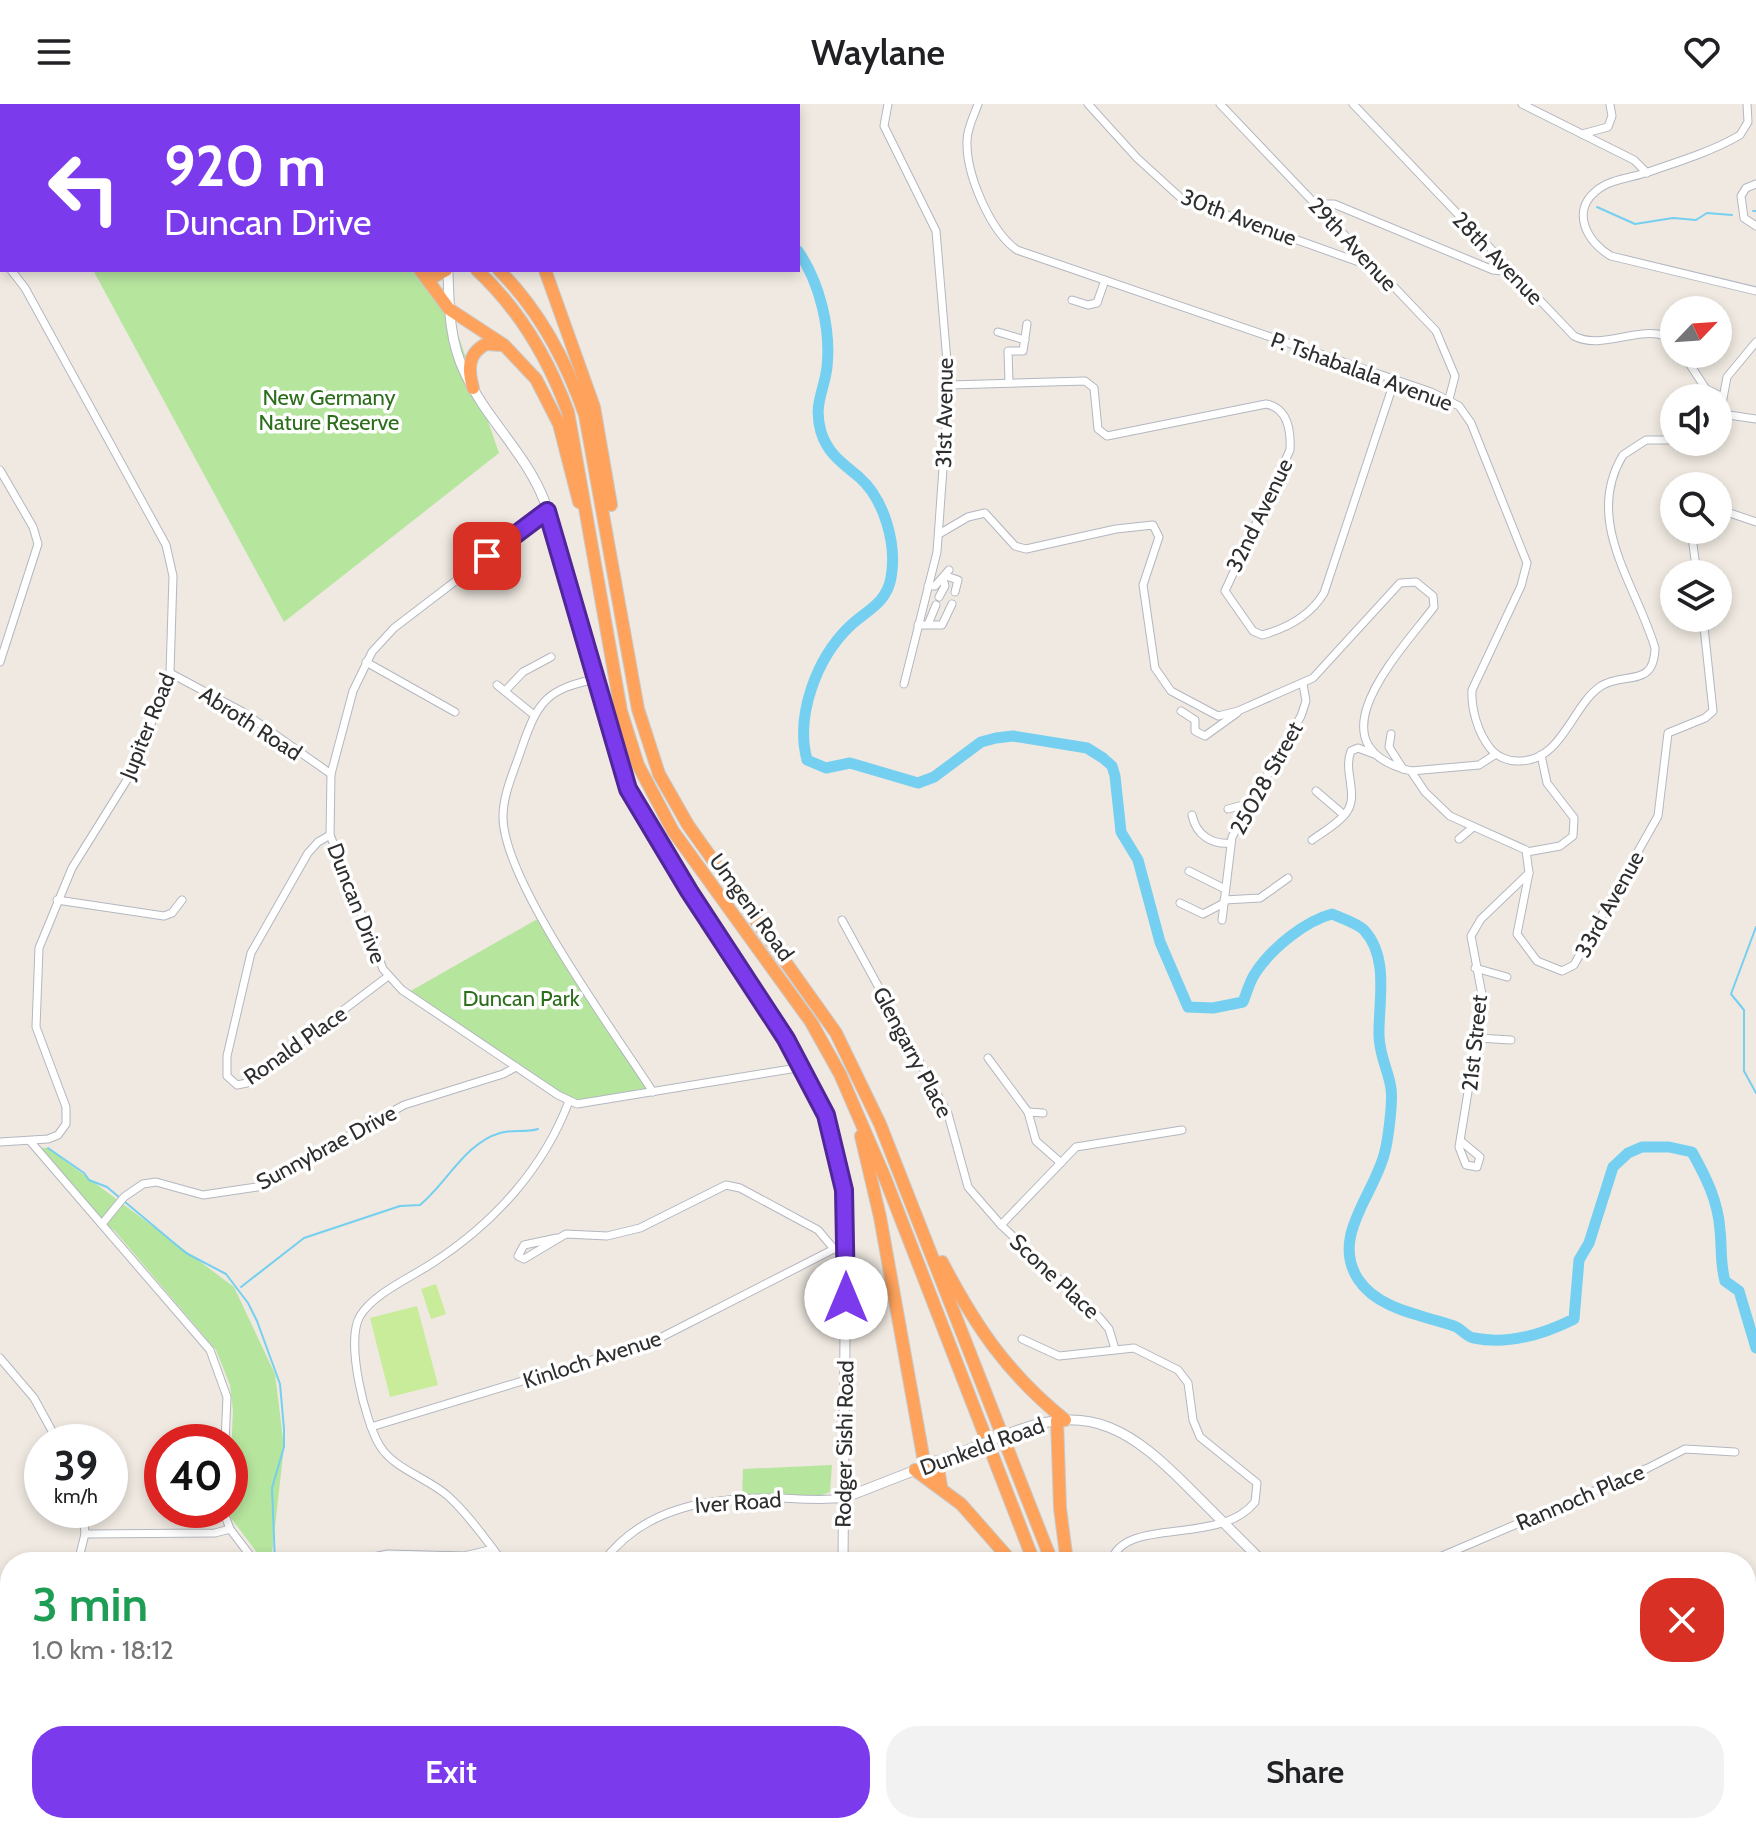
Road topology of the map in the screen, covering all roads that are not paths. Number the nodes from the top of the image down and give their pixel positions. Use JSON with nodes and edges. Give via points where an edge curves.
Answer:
{"nodes":[{"id":1,"x":888,"y":104,"type":"edge"},
{"id":2,"x":978,"y":104,"type":"edge"},
{"id":3,"x":1088,"y":104,"type":"edge"},
{"id":4,"x":1220,"y":104,"type":"edge"},
{"id":5,"x":1353,"y":104,"type":"edge"},
{"id":6,"x":1522,"y":104,"type":"edge"},
{"id":7,"x":1747,"y":104,"type":"edge"},
{"id":8,"x":1610,"y":105,"type":"edge"},
{"id":9,"x":1582,"y":134,"type":"junction"},
{"id":10,"x":1647,"y":173,"type":"junction"},
{"id":11,"x":1756,"y":184,"type":"edge"},
{"id":12,"x":1315,"y":204,"type":"junction"},
{"id":13,"x":1756,"y":226,"type":"edge"},
{"id":14,"x":1375,"y":267,"type":"junction"},
{"id":15,"x":13,"y":272,"type":"edge"},
{"id":16,"x":422,"y":272,"type":"edge"},
{"id":17,"x":443,"y":272,"type":"edge"},
{"id":18,"x":447,"y":272,"type":"edge"},
{"id":19,"x":479,"y":272,"type":"edge"},
{"id":20,"x":501,"y":272,"type":"edge"},
{"id":21,"x":546,"y":272,"type":"edge"},
{"id":22,"x":1512,"y":272,"type":"junction"},
{"id":23,"x":1105,"y":280,"type":"junction"},
{"id":24,"x":1756,"y":291,"type":"edge"},
{"id":25,"x":1072,"y":300,"type":"dead end"},
{"id":26,"x":449,"y":309,"type":"junction"},
{"id":27,"x":1027,"y":324,"type":"dead end"},
{"id":28,"x":998,"y":332,"type":"dead end"},
{"id":29,"x":1660,"y":336,"type":"edge"},
{"id":30,"x":1025,"y":340,"type":"junction"},
{"id":31,"x":1756,"y":342,"type":"edge"},
{"id":32,"x":504,"y":345,"type":"junction"},
{"id":33,"x":1395,"y":379,"type":"junction"},
{"id":34,"x":1009,"y":383,"type":"junction"},
{"id":35,"x":1727,"y":384,"type":"edge"},
{"id":36,"x":949,"y":385,"type":"junction"},
{"id":37,"x":473,"y":388,"type":"junction"},
{"id":38,"x":1449,"y":399,"type":"junction"},
{"id":39,"x":1732,"y":415,"type":"edge"},
{"id":40,"x":1756,"y":419,"type":"edge"},
{"id":41,"x":1660,"y":440,"type":"edge"},
{"id":42,"x":0,"y":470,"type":"edge"},
{"id":43,"x":547,"y":511,"type":"junction"},
{"id":44,"x":1732,"y":514,"type":"edge"},
{"id":45,"x":1756,"y":522,"type":"edge"},
{"id":46,"x":939,"y":534,"type":"junction"},
{"id":47,"x":946,"y":575,"type":"junction"},
{"id":48,"x":616,"y":576,"type":"junction"},
{"id":49,"x":928,"y":586,"type":"junction"},
{"id":50,"x":955,"y":592,"type":"dead end"},
{"id":51,"x":952,"y":604,"type":"dead end"},
{"id":52,"x":929,"y":622,"type":"junction"},
{"id":53,"x":918,"y":625,"type":"junction"},
{"id":54,"x":1705,"y":632,"type":"edge"},
{"id":55,"x":609,"y":634,"type":"junction"},
{"id":56,"x":551,"y":657,"type":"dead end"},
{"id":57,"x":0,"y":662,"type":"edge"},
{"id":58,"x":366,"y":662,"type":"junction"},
{"id":59,"x":170,"y":673,"type":"junction"},
{"id":60,"x":596,"y":679,"type":"junction"},
{"id":61,"x":904,"y":684,"type":"dead end"},
{"id":62,"x":1303,"y":684,"type":"junction"},
{"id":63,"x":497,"y":685,"type":"dead end"},
{"id":64,"x":505,"y":691,"type":"junction"},
{"id":65,"x":1181,"y":711,"type":"dead end"},
{"id":66,"x":1238,"y":711,"type":"junction"},
{"id":67,"x":455,"y":712,"type":"dead end"},
{"id":68,"x":534,"y":715,"type":"junction"},
{"id":69,"x":1391,"y":734,"type":"dead end"},
{"id":70,"x":1374,"y":754,"type":"junction"},
{"id":71,"x":1496,"y":754,"type":"junction"},
{"id":72,"x":1541,"y":755,"type":"junction"},
{"id":73,"x":1407,"y":770,"type":"junction"},
{"id":74,"x":331,"y":774,"type":"junction"},
{"id":75,"x":1316,"y":791,"type":"dead end"},
{"id":76,"x":1251,"y":803,"type":"junction"},
{"id":77,"x":1228,"y":809,"type":"dead end"},
{"id":78,"x":1192,"y":815,"type":"dead end"},
{"id":79,"x":1344,"y":815,"type":"junction"},
{"id":80,"x":1472,"y":828,"type":"junction"},
{"id":81,"x":330,"y":835,"type":"junction"},
{"id":82,"x":1459,"y":839,"type":"dead end"},
{"id":83,"x":1312,"y":840,"type":"dead end"},
{"id":84,"x":1231,"y":843,"type":"junction"},
{"id":85,"x":1527,"y":852,"type":"junction"},
{"id":86,"x":1189,"y":871,"type":"dead end"},
{"id":87,"x":1529,"y":873,"type":"junction"},
{"id":88,"x":1288,"y":878,"type":"dead end"},
{"id":89,"x":1225,"y":889,"type":"junction"},
{"id":90,"x":57,"y":900,"type":"junction"},
{"id":91,"x":182,"y":900,"type":"dead end"},
{"id":92,"x":1224,"y":902,"type":"junction"},
{"id":93,"x":1180,"y":903,"type":"dead end"},
{"id":94,"x":842,"y":920,"type":"dead end"},
{"id":95,"x":1222,"y":920,"type":"dead end"},
{"id":96,"x":1475,"y":968,"type":"junction"},
{"id":97,"x":387,"y":977,"type":"junction"},
{"id":98,"x":1507,"y":977,"type":"dead end"},
{"id":99,"x":1478,"y":1038,"type":"junction"},
{"id":100,"x":1511,"y":1040,"type":"dead end"},
{"id":101,"x":988,"y":1058,"type":"dead end"},
{"id":102,"x":516,"y":1067,"type":"junction"},
{"id":103,"x":803,"y":1067,"type":"junction"},
{"id":104,"x":653,"y":1092,"type":"junction"},
{"id":105,"x":569,"y":1101,"type":"junction"},
{"id":106,"x":853,"y":1101,"type":"junction"},
{"id":107,"x":1028,"y":1112,"type":"junction"},
{"id":108,"x":1043,"y":1113,"type":"dead end"},
{"id":109,"x":1182,"y":1130,"type":"dead end"},
{"id":110,"x":30,"y":1141,"type":"junction"},
{"id":111,"x":0,"y":1142,"type":"edge"},
{"id":112,"x":1462,"y":1142,"type":"dead end"},
{"id":113,"x":1061,"y":1163,"type":"junction"},
{"id":114,"x":896,"y":1164,"type":"junction"},
{"id":115,"x":102,"y":1224,"type":"junction"},
{"id":116,"x":1001,"y":1225,"type":"junction"},
{"id":117,"x":846,"y":1247,"type":"junction"},
{"id":118,"x":834,"y":1249,"type":"junction"},
{"id":119,"x":526,"y":1258,"type":"dead end"},
{"id":120,"x":1022,"y":1339,"type":"dead end"},
{"id":121,"x":1115,"y":1349,"type":"junction"},
{"id":122,"x":0,"y":1358,"type":"edge"},
{"id":123,"x":1057,"y":1420,"type":"junction"},
{"id":124,"x":48,"y":1424,"type":"edge"},
{"id":125,"x":226,"y":1424,"type":"edge"},
{"id":126,"x":371,"y":1427,"type":"junction"},
{"id":127,"x":1735,"y":1452,"type":"dead end"},
{"id":128,"x":926,"y":1466,"type":"junction"},
{"id":129,"x":941,"y":1486,"type":"junction"},
{"id":130,"x":844,"y":1498,"type":"junction"},
{"id":131,"x":1223,"y":1522,"type":"junction"},
{"id":132,"x":84,"y":1528,"type":"edge"},
{"id":133,"x":230,"y":1529,"type":"joint"},
{"id":134,"x":85,"y":1534,"type":"junction"},
{"id":135,"x":493,"y":1549,"type":"junction"},
{"id":136,"x":80,"y":1552,"type":"edge"},
{"id":137,"x":247,"y":1552,"type":"edge"},
{"id":138,"x":481,"y":1552,"type":"edge"},
{"id":139,"x":495,"y":1552,"type":"edge"},
{"id":140,"x":613,"y":1552,"type":"edge"},
{"id":141,"x":843,"y":1552,"type":"edge"},
{"id":142,"x":1004,"y":1552,"type":"edge"},
{"id":143,"x":1030,"y":1552,"type":"edge"},
{"id":144,"x":1048,"y":1552,"type":"edge"},
{"id":145,"x":1066,"y":1552,"type":"edge"},
{"id":146,"x":1117,"y":1552,"type":"edge"},
{"id":147,"x":1253,"y":1552,"type":"edge"},
{"id":148,"x":1451,"y":1552,"type":"edge"}],
"edges":[{"from":1,"to":36,"type":"street","name":"31st Avenue","via":[[884,126],[936,231]]},
{"from":2,"to":23,"type":"street","name":"P. Tshabalala Avenue","via":[[967,151],[981,195],[1003,235],[1017,250]]},
{"from":3,"to":14,"type":"street","name":"30th Avenue","via":[[1182,199]]},
{"from":4,"to":12,"type":"street","name":"29th Avenue"},
{"from":5,"to":22,"type":"street","name":"28th Avenue"},
{"from":6,"to":9,"type":"street"},
{"from":7,"to":10,"type":"street","via":[[1748,122],[1740,135]]},
{"from":8,"to":9,"type":"street","via":[[1608,127]]},
{"from":9,"to":10,"type":"street"},
{"from":10,"to":24,"type":"street","via":[[1594,191],[1584,218],[1592,243],[1617,258]]},
{"from":11,"to":13,"type":"street","via":[[1741,196],[1744,218]]},
{"from":12,"to":14,"type":"street","name":"29th Avenue"},
{"from":12,"to":22,"type":"street","via":[[1334,204],[1493,270]]},
{"from":14,"to":38,"type":"street","name":"29th Avenue","via":[[1441,339],[1455,376]]},
{"from":15,"to":59,"type":"street","name":"Jupiter Road","via":[[166,545],[173,576]]},
{"from":16,"to":17,"type":"highway"},
{"from":16,"to":26,"type":"highway"},
{"from":18,"to":26,"type":"street","name":"Rodger Sishi Road"},
{"from":19,"to":55,"type":"highway","name":"Umgeni Road","via":[[527,329],[561,394],[576,443]]},
{"from":20,"to":48,"type":"highway","name":"Umgeni Road","via":[[548,331],[577,392]]},
{"from":21,"to":48,"type":"highway","via":[[594,407],[609,487]]},
{"from":22,"to":29,"type":"street","name":"28th Avenue","via":[[1579,339]]},
{"from":23,"to":25,"type":"street","via":[[1097,303]]},
{"from":23,"to":33,"type":"street","name":"P. Tshabalala Avenue"},
{"from":26,"to":32,"type":"highway"},
{"from":26,"to":37,"type":"street","name":"Rodger Sishi Road","via":[[459,359]]},
{"from":27,"to":30,"type":"street"},
{"from":28,"to":30,"type":"street"},
{"from":30,"to":34,"type":"street","via":[[1022,352],[1008,351]]},
{"from":31,"to":35,"type":"street","via":[[1732,368]]},
{"from":32,"to":37,"type":"highway","via":[[486,344],[474,352],[469,370]]},
{"from":32,"to":55,"type":"highway","via":[[536,379],[559,424]]},
{"from":33,"to":34,"type":"street","name":"32nd Avenue","via":[[1324,593],[1299,620],[1262,635],[1253,631],[1225,591],[1290,450],[1289,426],[1280,411],[1266,404],[1107,436],[1098,429],[1095,392],[1089,383]]},
{"from":33,"to":38,"type":"street","name":"P. Tshabalala Avenue"},
{"from":34,"to":36,"type":"street","name":"32nd Avenue"},
{"from":36,"to":46,"type":"street","name":"31st Avenue"},
{"from":37,"to":43,"type":"street","name":"Rodger Sishi Road","via":[[526,463]]},
{"from":38,"to":71,"type":"street","name":"P. Tshabalala Avenue","via":[[1471,423],[1527,563],[1472,690],[1476,719]]},
{"from":39,"to":40,"type":"street"},
{"from":41,"to":72,"type":"street","via":[[1646,440],[1623,455],[1607,514],[1610,538],[1653,641],[1653,661],[1641,676],[1597,690]]},
{"from":42,"to":57,"type":"street","via":[[38,544]]},
{"from":43,"to":58,"type":"street","name":"Duncan Drive","via":[[400,623]]},
{"from":43,"to":60,"type":"street","name":"Rodger Sishi Road"},
{"from":44,"to":45,"type":"street"},
{"from":46,"to":49,"type":"street","name":"31st Avenue"},
{"from":46,"to":66,"type":"street","via":[[985,513],[1015,546],[1026,549],[1153,525],[1159,537],[1143,593],[1157,674],[1171,691],[1213,714]]},
{"from":47,"to":49,"type":"street"},
{"from":47,"to":50,"type":"street","via":[[958,580]]},
{"from":47,"to":52,"type":"street"},
{"from":48,"to":114,"type":"highway","name":"Umgeni Road","via":[[638,709],[659,774],[688,825],[836,1033]]},
{"from":49,"to":53,"type":"street","name":"31st Avenue"},
{"from":51,"to":52,"type":"street","via":[[942,625]]},
{"from":52,"to":53,"type":"street"},
{"from":53,"to":61,"type":"street","name":"31st Avenue"},
{"from":54,"to":87,"type":"street","name":"33rd Avenue","via":[[1713,711],[1668,733],[1658,816],[1571,969],[1541,964],[1518,937]]},
{"from":55,"to":106,"type":"highway","name":"Umgeni Road","via":[[626,728],[652,796],[811,1022]]},
{"from":56,"to":64,"type":"street","via":[[523,672]]},
{"from":58,"to":67,"type":"street"},
{"from":58,"to":74,"type":"street","name":"Duncan Drive"},
{"from":59,"to":74,"type":"street","name":"Abroth Road","via":[[243,712]]},
{"from":59,"to":90,"type":"street","name":"Jupiter Road","via":[[135,767]]},
{"from":60,"to":68,"type":"street","via":[[555,691]]},
{"from":60,"to":103,"type":"street","name":"Rodger Sishi Road","via":[[633,799]]},
{"from":62,"to":66,"type":"street"},
{"from":62,"to":70,"type":"street","via":[[1326,667],[1400,583],[1412,581],[1429,592],[1434,607],[1368,698],[1364,727]]},
{"from":62,"to":76,"type":"street","name":"25028 Street","via":[[1306,701],[1301,716]]},
{"from":63,"to":64,"type":"street"},
{"from":64,"to":68,"type":"street"},
{"from":65,"to":66,"type":"street","via":[[1205,736]]},
{"from":68,"to":104,"type":"street","via":[[504,803],[507,843],[541,917]]},
{"from":69,"to":73,"type":"street","via":[[1389,747]]},
{"from":70,"to":73,"type":"street"},
{"from":70,"to":79,"type":"street","via":[[1351,751],[1350,803]]},
{"from":71,"to":72,"type":"street","via":[[1519,762]]},
{"from":71,"to":73,"type":"street","via":[[1479,765]]},
{"from":72,"to":85,"type":"street","via":[[1547,783],[1574,818],[1573,836],[1560,846]]},
{"from":73,"to":80,"type":"street","via":[[1444,812]]},
{"from":74,"to":81,"type":"street","name":"Duncan Drive"},
{"from":75,"to":79,"type":"street"},
{"from":76,"to":77,"type":"street"},
{"from":76,"to":84,"type":"street","name":"25028 Street"},
{"from":78,"to":84,"type":"street","via":[[1209,840]]},
{"from":79,"to":83,"type":"street"},
{"from":80,"to":82,"type":"street"},
{"from":80,"to":85,"type":"street"},
{"from":81,"to":97,"type":"street","name":"Duncan Drive"},
{"from":81,"to":97,"type":"street","name":"Ronald Place","via":[[308,853],[251,953],[227,1076],[237,1085],[247,1083]]},
{"from":84,"to":89,"type":"street","name":"25028 Street"},
{"from":85,"to":87,"type":"street","name":"33rd Avenue"},
{"from":86,"to":89,"type":"street"},
{"from":87,"to":96,"type":"street","name":"21st Street","via":[[1475,926],[1470,943]]},
{"from":88,"to":92,"type":"street","via":[[1260,898]]},
{"from":89,"to":92,"type":"street","name":"25028 Street"},
{"from":90,"to":91,"type":"street","via":[[167,916]]},
{"from":90,"to":110,"type":"street","name":"Jupiter Road","via":[[39,948],[35,1021],[67,1120],[54,1137]]},
{"from":92,"to":93,"type":"street","via":[[1203,914]]},
{"from":92,"to":95,"type":"street","name":"25028 Street"},
{"from":94,"to":116,"type":"street","name":"Glengarry Place","via":[[948,1114],[968,1187]]},
{"from":96,"to":98,"type":"street"},
{"from":96,"to":99,"type":"street","name":"21st Street","via":[[1483,995]]},
{"from":97,"to":102,"type":"street","name":"Duncan Drive"},
{"from":99,"to":100,"type":"street"},
{"from":99,"to":112,"type":"street","name":"21st Street"},
{"from":101,"to":107,"type":"street"},
{"from":102,"to":105,"type":"street","name":"Duncan Drive"},
{"from":102,"to":115,"type":"street","name":"Sunnybrae Drive","via":[[404,1105],[257,1187],[203,1195],[147,1182],[130,1191]]},
{"from":103,"to":104,"type":"street"},
{"from":103,"to":117,"type":"street","name":"Rodger Sishi Road","via":[[835,1140]]},
{"from":104,"to":105,"type":"street","via":[[600,1103]]},
{"from":105,"to":126,"type":"street","via":[[541,1159],[489,1218],[359,1318],[355,1340]]},
{"from":106,"to":128,"type":"highway"},
{"from":106,"to":143,"type":"highway","name":"Umgeni Road"},
{"from":107,"to":108,"type":"street"},
{"from":107,"to":113,"type":"street","via":[[1033,1137]]},
{"from":109,"to":113,"type":"street","name":"Scone Place","via":[[1080,1146]]},
{"from":110,"to":111,"type":"street","name":"Jupiter Road"},
{"from":110,"to":115,"type":"street"},
{"from":113,"to":116,"type":"street","name":"Scone Place"},
{"from":114,"to":123,"type":"highway","via":[[961,1300],[987,1342]]},
{"from":114,"to":144,"type":"highway","name":"Umgeni Road"},
{"from":115,"to":125,"type":"street","via":[[214,1357],[227,1397]]},
{"from":116,"to":121,"type":"street","name":"Scone Place","via":[[1099,1317]]},
{"from":117,"to":118,"type":"street","name":"Kinloch Avenue"},
{"from":117,"to":130,"type":"street","name":"Rodger Sishi Road"},
{"from":118,"to":119,"type":"street","via":[[818,1230],[731,1185],[626,1232],[575,1233],[522,1246],[518,1256]]},
{"from":118,"to":126,"type":"street","name":"Kinloch Avenue","via":[[654,1341]]},
{"from":120,"to":121,"type":"street","via":[[1059,1356]]},
{"from":121,"to":131,"type":"street","via":[[1140,1349],[1182,1373],[1200,1437],[1257,1483],[1253,1506]]},
{"from":122,"to":124,"type":"street"},
{"from":123,"to":128,"type":"street","name":"Dunkeld Road","bridge":true},
{"from":123,"to":131,"type":"street","name":"Dunkeld Road","via":[[1104,1425],[1135,1439]]},
{"from":123,"to":145,"type":"highway"},
{"from":126,"to":135,"type":"street","via":[[386,1454],[448,1496]]},
{"from":127,"to":148,"type":"street","name":"Rannoch Place","via":[[1681,1450]]},
{"from":128,"to":129,"type":"highway"},
{"from":128,"to":129,"type":"highway"},
{"from":128,"to":130,"type":"street","name":"Dunkeld Road"},
{"from":129,"to":142,"type":"highway"},
{"from":130,"to":140,"type":"street","name":"Iver Road","via":[[695,1503],[638,1528]]},
{"from":130,"to":141,"type":"street","name":"Rodger Sishi Road"},
{"from":131,"to":146,"type":"street","via":[[1181,1533],[1134,1536]]},
{"from":131,"to":147,"type":"street","name":"Dunkeld Road"},
{"from":132,"to":134,"type":"street"},
{"from":133,"to":134,"type":"street"},
{"from":133,"to":137,"type":"street"},
{"from":134,"to":136,"type":"street"},
{"from":135,"to":138,"type":"street"},
{"from":135,"to":139,"type":"street"}]}
